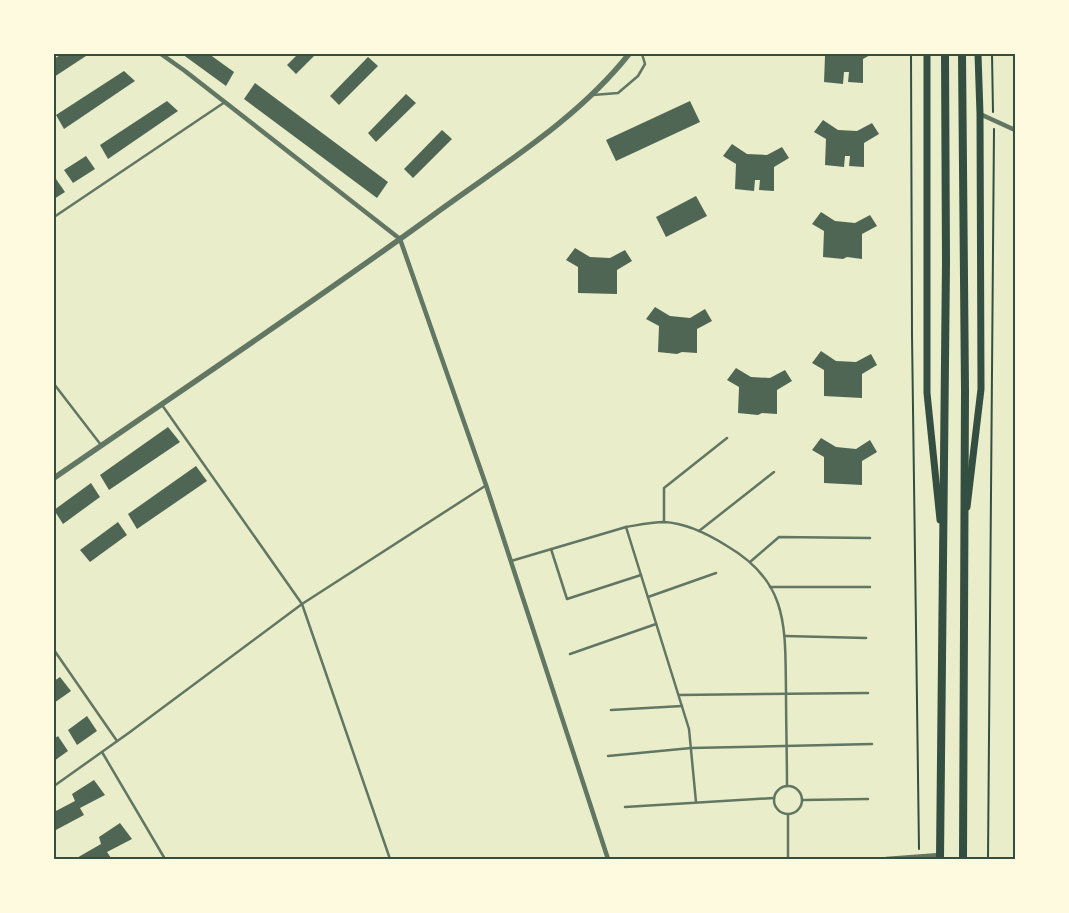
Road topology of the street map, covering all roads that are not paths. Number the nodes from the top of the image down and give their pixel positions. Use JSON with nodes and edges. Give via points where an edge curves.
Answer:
{"nodes":[{"id":1,"x":161,"y":54,"type":"edge"},
{"id":2,"x":630,"y":54,"type":"edge"},
{"id":3,"x":642,"y":54,"type":"edge"},
{"id":4,"x":927,"y":54,"type":"edge"},
{"id":5,"x":945,"y":54,"type":"edge"},
{"id":6,"x":962,"y":54,"type":"edge"},
{"id":7,"x":978,"y":54,"type":"edge"},
{"id":8,"x":590,"y":95,"type":"junction"},
{"id":9,"x":225,"y":102,"type":"junction"},
{"id":10,"x":980,"y":114,"type":"junction"},
{"id":11,"x":1015,"y":130,"type":"edge"},
{"id":12,"x":54,"y":217,"type":"edge"},
{"id":13,"x":400,"y":239,"type":"junction"},
{"id":14,"x":54,"y":384,"type":"edge"},
{"id":15,"x":161,"y":404,"type":"junction"},
{"id":16,"x":727,"y":438,"type":"dead end"},
{"id":17,"x":101,"y":445,"type":"junction"},
{"id":18,"x":774,"y":472,"type":"dead end"},
{"id":19,"x":54,"y":478,"type":"edge"},
{"id":20,"x":486,"y":485,"type":"junction"},
{"id":21,"x":664,"y":522,"type":"junction"},
{"id":22,"x":626,"y":527,"type":"junction"},
{"id":23,"x":700,"y":531,"type":"junction"},
{"id":24,"x":942,"y":534,"type":"junction"},
{"id":25,"x":964,"y":535,"type":"junction"},
{"id":26,"x":870,"y":538,"type":"dead end"},
{"id":27,"x":551,"y":549,"type":"junction"},
{"id":28,"x":511,"y":561,"type":"junction"},
{"id":29,"x":750,"y":562,"type":"junction"},
{"id":30,"x":716,"y":573,"type":"dead end"},
{"id":31,"x":641,"y":575,"type":"junction"},
{"id":32,"x":770,"y":587,"type":"junction"},
{"id":33,"x":870,"y":588,"type":"dead end"},
{"id":34,"x":648,"y":596,"type":"junction"},
{"id":35,"x":302,"y":604,"type":"junction"},
{"id":36,"x":656,"y":624,"type":"junction"},
{"id":37,"x":785,"y":636,"type":"junction"},
{"id":38,"x":866,"y":638,"type":"dead end"},
{"id":39,"x":54,"y":650,"type":"edge"},
{"id":40,"x":570,"y":654,"type":"dead end"},
{"id":41,"x":786,"y":694,"type":"junction"},
{"id":42,"x":868,"y":694,"type":"dead end"},
{"id":43,"x":679,"y":695,"type":"junction"},
{"id":44,"x":682,"y":706,"type":"junction"},
{"id":45,"x":611,"y":710,"type":"dead end"},
{"id":46,"x":117,"y":741,"type":"junction"},
{"id":47,"x":872,"y":744,"type":"dead end"},
{"id":48,"x":786,"y":746,"type":"junction"},
{"id":49,"x":691,"y":748,"type":"junction"},
{"id":50,"x":102,"y":752,"type":"junction"},
{"id":51,"x":608,"y":756,"type":"dead end"},
{"id":52,"x":54,"y":786,"type":"edge"},
{"id":53,"x":787,"y":786,"type":"junction"},
{"id":54,"x":774,"y":798,"type":"junction"},
{"id":55,"x":868,"y":799,"type":"dead end"},
{"id":56,"x":803,"y":800,"type":"junction"},
{"id":57,"x":696,"y":802,"type":"junction"},
{"id":58,"x":625,"y":807,"type":"dead end"},
{"id":59,"x":788,"y":814,"type":"junction"},
{"id":60,"x":940,"y":857,"type":"edge"},
{"id":61,"x":963,"y":858,"type":"edge"},
{"id":62,"x":165,"y":859,"type":"edge"},
{"id":63,"x":390,"y":859,"type":"edge"},
{"id":64,"x":608,"y":859,"type":"edge"},
{"id":65,"x":788,"y":859,"type":"edge"},
{"id":66,"x":886,"y":859,"type":"edge"}],
"edges":[{"from":1,"to":9,"type":"street"},
{"from":2,"to":8,"type":"street"},
{"from":3,"to":8,"type":"lane","via":[[645,64],[638,76],[618,93]]},
{"from":4,"to":24,"type":"main road","via":[[927,393]]},
{"from":5,"to":24,"type":"highway"},
{"from":6,"to":25,"type":"highway"},
{"from":7,"to":10,"type":"main road"},
{"from":8,"to":13,"type":"street","via":[[549,131]]},
{"from":9,"to":12,"type":"lane"},
{"from":9,"to":13,"type":"street"},
{"from":10,"to":11,"type":"street"},
{"from":10,"to":25,"type":"main road","via":[[980,389]]},
{"from":13,"to":15,"type":"street"},
{"from":13,"to":20,"type":"street"},
{"from":14,"to":17,"type":"lane"},
{"from":15,"to":17,"type":"street"},
{"from":15,"to":35,"type":"lane"},
{"from":16,"to":21,"type":"lane","via":[[664,488]]},
{"from":17,"to":19,"type":"street"},
{"from":18,"to":23,"type":"lane"},
{"from":20,"to":28,"type":"street"},
{"from":20,"to":35,"type":"lane"},
{"from":21,"to":22,"type":"lane"},
{"from":21,"to":23,"type":"lane"},
{"from":22,"to":27,"type":"lane"},
{"from":22,"to":31,"type":"lane"},
{"from":23,"to":29,"type":"lane"},
{"from":24,"to":60,"type":"highway"},
{"from":25,"to":61,"type":"highway"},
{"from":26,"to":29,"type":"lane","via":[[780,538]]},
{"from":27,"to":28,"type":"lane"},
{"from":27,"to":31,"type":"lane","via":[[567,599]]},
{"from":28,"to":64,"type":"street"},
{"from":29,"to":32,"type":"lane"},
{"from":30,"to":34,"type":"lane"},
{"from":31,"to":34,"type":"lane"},
{"from":32,"to":33,"type":"lane"},
{"from":32,"to":37,"type":"lane"},
{"from":34,"to":36,"type":"lane"},
{"from":35,"to":46,"type":"lane"},
{"from":35,"to":63,"type":"lane"},
{"from":36,"to":40,"type":"lane"},
{"from":36,"to":43,"type":"lane"},
{"from":37,"to":38,"type":"lane"},
{"from":37,"to":41,"type":"lane"},
{"from":39,"to":46,"type":"lane"},
{"from":41,"to":42,"type":"lane"},
{"from":41,"to":43,"type":"lane"},
{"from":41,"to":48,"type":"lane"},
{"from":43,"to":44,"type":"lane"},
{"from":44,"to":45,"type":"lane"},
{"from":44,"to":49,"type":"lane"},
{"from":46,"to":50,"type":"lane"},
{"from":47,"to":48,"type":"lane"},
{"from":48,"to":49,"type":"lane"},
{"from":48,"to":53,"type":"lane"},
{"from":49,"to":51,"type":"lane"},
{"from":49,"to":57,"type":"lane"},
{"from":50,"to":52,"type":"lane"},
{"from":50,"to":62,"type":"lane"},
{"from":53,"to":54,"type":"lane","via":[[778,790]]},
{"from":53,"to":56,"type":"lane","via":[[799,791]]},
{"from":54,"to":57,"type":"lane"},
{"from":54,"to":59,"type":"lane","via":[[776,808]]},
{"from":55,"to":56,"type":"lane"},
{"from":56,"to":59,"type":"lane","via":[[797,812]]},
{"from":57,"to":58,"type":"lane"},
{"from":59,"to":65,"type":"lane"},
{"from":60,"to":66,"type":"street"}]}
